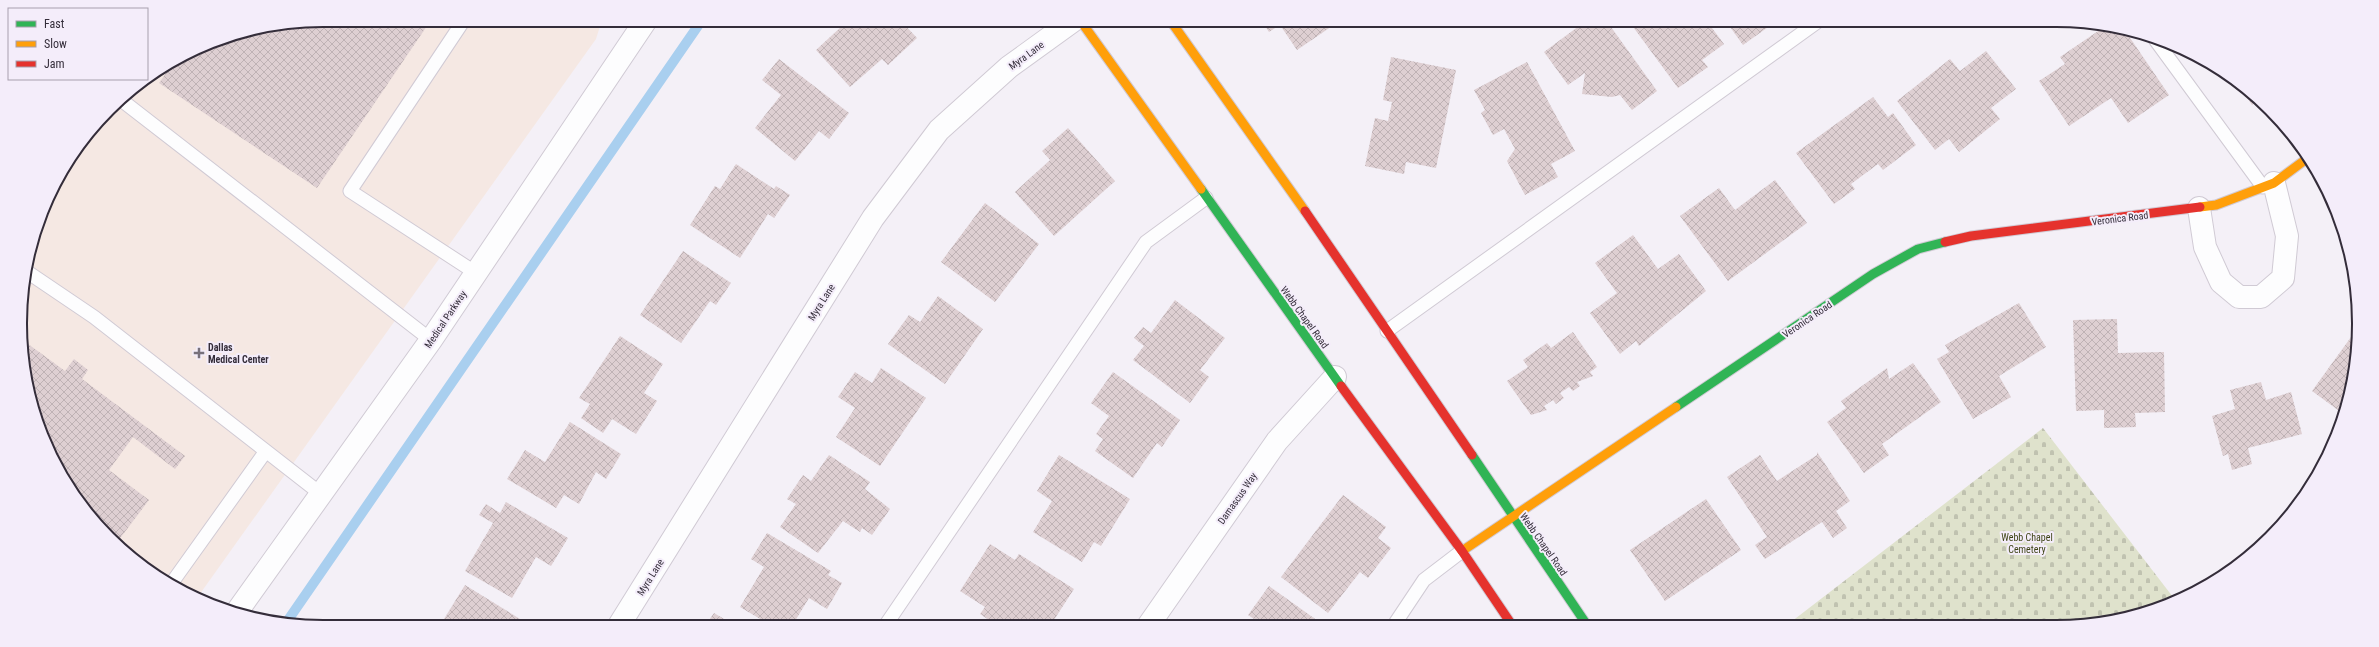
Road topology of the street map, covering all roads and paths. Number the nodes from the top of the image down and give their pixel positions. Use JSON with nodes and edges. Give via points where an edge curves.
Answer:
{"nodes":[{"id":1,"x":459,"y":27,"type":"edge"},
{"id":2,"x":641,"y":27,"type":"edge"},
{"id":3,"x":1064,"y":27,"type":"edge"},
{"id":4,"x":1085,"y":27,"type":"edge"},
{"id":5,"x":1175,"y":27,"type":"edge"},
{"id":6,"x":1810,"y":27,"type":"edge"},
{"id":7,"x":2161,"y":47,"type":"edge"},
{"id":8,"x":126,"y":103,"type":"edge"},
{"id":9,"x":2303,"y":161,"type":"edge"},
{"id":10,"x":2268,"y":185,"type":"junction"},
{"id":11,"x":1206,"y":198,"type":"junction"},
{"id":12,"x":2199,"y":208,"type":"junction"},
{"id":13,"x":476,"y":273,"type":"junction"},
{"id":14,"x":32,"y":275,"type":"edge"},
{"id":15,"x":1387,"y":331,"type":"junction"},
{"id":16,"x":431,"y":340,"type":"junction"},
{"id":17,"x":1334,"y":377,"type":"junction"},
{"id":18,"x":266,"y":451,"type":"junction"},
{"id":19,"x":321,"y":494,"type":"junction"},
{"id":20,"x":1512,"y":516,"type":"junction"},
{"id":21,"x":1462,"y":551,"type":"junction"},
{"id":22,"x":174,"y":580,"type":"edge"},
{"id":23,"x":239,"y":608,"type":"edge"},
{"id":24,"x":622,"y":620,"type":"edge"},
{"id":25,"x":889,"y":620,"type":"edge"},
{"id":26,"x":1152,"y":620,"type":"edge"},
{"id":27,"x":1397,"y":620,"type":"edge"},
{"id":28,"x":1509,"y":620,"type":"edge"},
{"id":29,"x":1584,"y":620,"type":"edge"}],
"edges":[{"from":1,"to":13,"type":"lane","via":[[350,191]]},
{"from":2,"to":13,"type":"street","name":"Medical Parkway"},
{"from":3,"to":24,"type":"street","name":"Myra Lane","via":[[1009,67],[939,130],[887,199]]},
{"from":4,"to":11,"type":"main road","name":"Webb Chapel Road"},
{"from":5,"to":15,"type":"main road","name":"Webb Chapel Road","via":[[1278,171]]},
{"from":6,"to":15,"type":"lane"},
{"from":7,"to":10,"type":"lane"},
{"from":8,"to":16,"type":"lane"},
{"from":9,"to":10,"type":"main road","name":"Veronica Road"},
{"from":10,"to":12,"type":"main road","name":"Veronica Road","via":[[2216,206]]},
{"from":10,"to":12,"type":"street","via":[[2287,236],[2283,278],[2261,297],[2239,297],[2221,282],[2205,247]]},
{"from":11,"to":17,"type":"main road","name":"Webb Chapel Road"},
{"from":11,"to":25,"type":"lane","via":[[1146,242]]},
{"from":12,"to":20,"type":"main road","name":"Veronica Road","via":[[1972,236],[1918,249],[1873,274]]},
{"from":13,"to":16,"type":"street","name":"Medical Parkway"},
{"from":14,"to":18,"type":"lane","via":[[94,317]]},
{"from":15,"to":20,"type":"main road","name":"Webb Chapel Road"},
{"from":16,"to":19,"type":"street","name":"Medical Parkway"},
{"from":17,"to":21,"type":"main road","name":"Webb Chapel Road"},
{"from":17,"to":26,"type":"street","name":"Damascus Way","via":[[1277,441]]},
{"from":18,"to":19,"type":"lane"},
{"from":18,"to":22,"type":"lane"},
{"from":19,"to":23,"type":"street","name":"Medical Parkway"},
{"from":20,"to":21,"type":"main road","name":"Veronica Road"},
{"from":20,"to":29,"type":"main road","name":"Webb Chapel Road"},
{"from":21,"to":27,"type":"lane","via":[[1424,580]]},
{"from":21,"to":28,"type":"main road","name":"Webb Chapel Road"}]}
